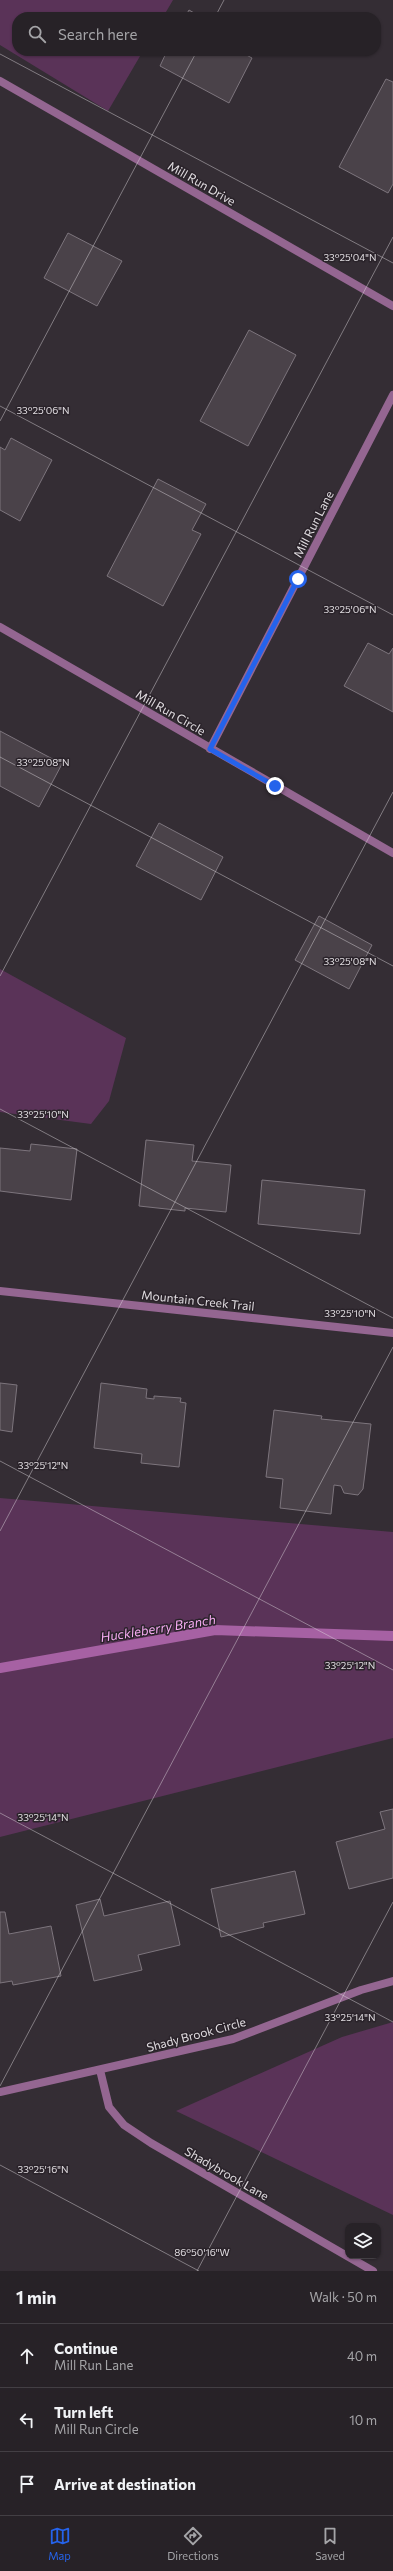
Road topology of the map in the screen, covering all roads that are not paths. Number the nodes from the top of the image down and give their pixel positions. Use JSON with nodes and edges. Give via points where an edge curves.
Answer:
{"nodes":[{"id":1,"x":0,"y":81,"type":"edge"},
{"id":2,"x":393,"y":306,"type":"edge"},
{"id":3,"x":393,"y":395,"type":"edge"},
{"id":4,"x":0,"y":627,"type":"edge"},
{"id":5,"x":210,"y":749,"type":"junction"},
{"id":6,"x":393,"y":853,"type":"edge"},
{"id":7,"x":0,"y":1291,"type":"edge"},
{"id":8,"x":393,"y":1333,"type":"edge"},
{"id":9,"x":393,"y":1981,"type":"edge"},
{"id":10,"x":100,"y":2070,"type":"junction"},
{"id":11,"x":0,"y":2092,"type":"edge"},
{"id":12,"x":373,"y":2271,"type":"edge"}],
"edges":[{"from":1,"to":2,"type":"street","name":"Mill Run Drive"},
{"from":3,"to":5,"type":"street","name":"Mill Run Lane"},
{"from":4,"to":5,"type":"street","name":"Mill Run Circle"},
{"from":5,"to":6,"type":"street","name":"Mill Run Circle"},
{"from":7,"to":8,"type":"street","name":"Mountain Creek Trail"},
{"from":9,"to":10,"type":"street","name":"Shady Brook Circle","via":[[361,1990],[233,2039]]},
{"from":10,"to":11,"type":"street","name":"Shady Brook Circle"},
{"from":10,"to":12,"type":"street","name":"Shadybrook Lane","via":[[109,2107],[124,2125],[151,2144]]}]}
